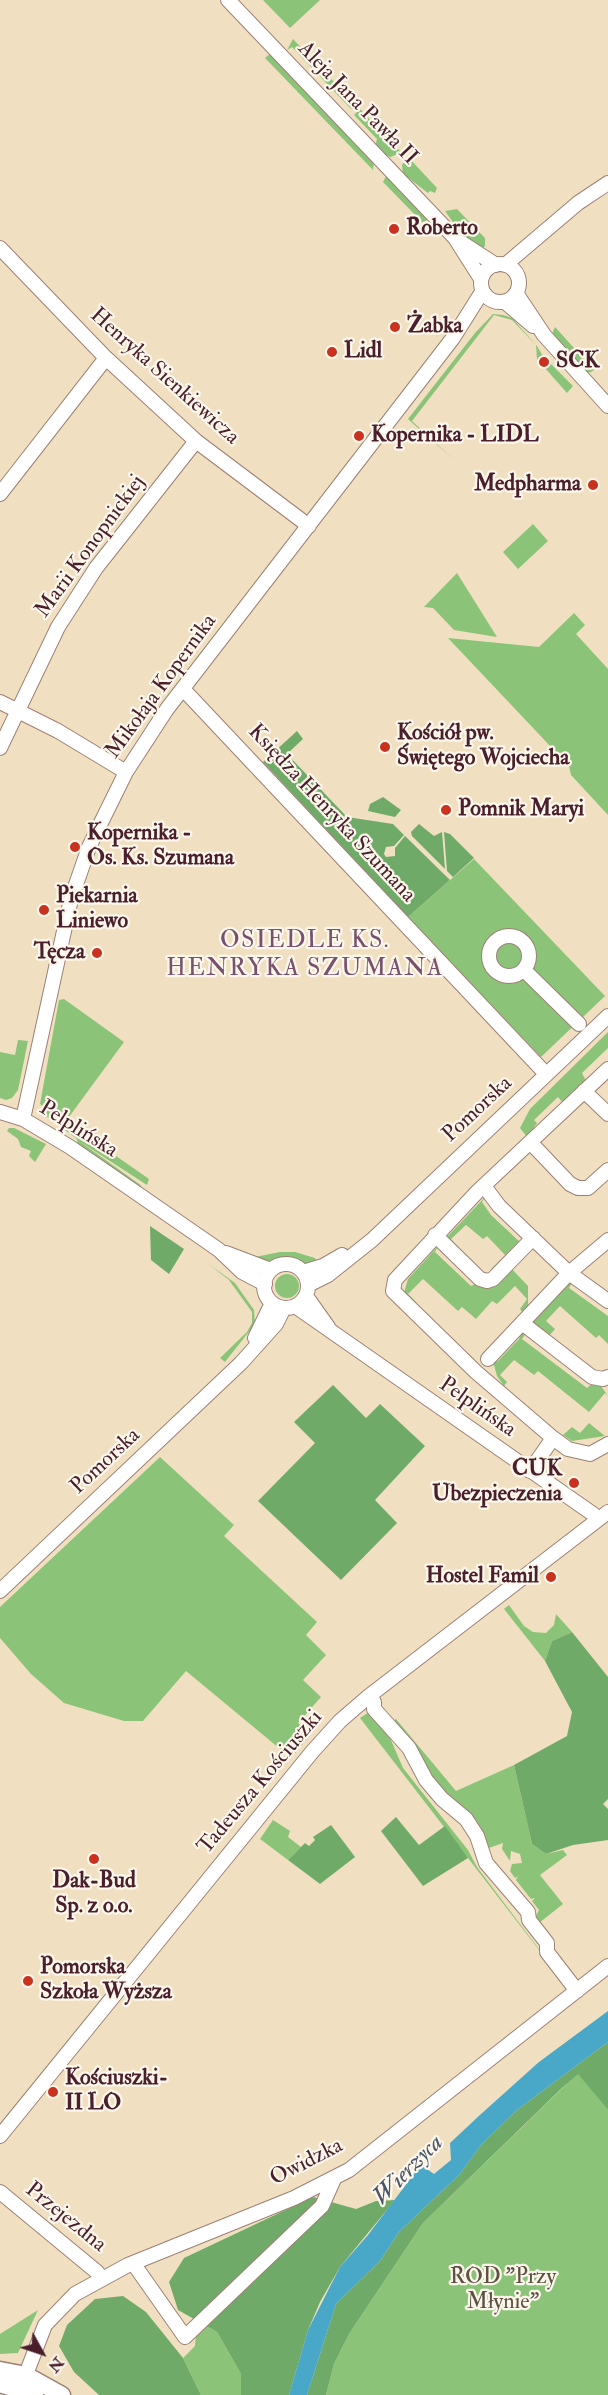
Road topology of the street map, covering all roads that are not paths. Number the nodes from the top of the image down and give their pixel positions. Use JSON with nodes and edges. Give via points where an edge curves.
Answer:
{"nodes":[{"id":1,"x":228,"y":0,"type":"edge"},
{"id":2,"x":608,"y":183,"type":"edge"},
{"id":3,"x":455,"y":238,"type":"junction"},
{"id":4,"x":0,"y":248,"type":"edge"},
{"id":5,"x":505,"y":267,"type":"junction"},
{"id":6,"x":482,"y":286,"type":"junction"},
{"id":7,"x":516,"y":293,"type":"junction"},
{"id":8,"x":500,"y":302,"type":"junction"},
{"id":9,"x":544,"y":335,"type":"junction"},
{"id":10,"x":453,"y":338,"type":"junction"},
{"id":11,"x":106,"y":358,"type":"junction"},
{"id":12,"x":608,"y":406,"type":"edge"},
{"id":13,"x":196,"y":441,"type":"junction"},
{"id":14,"x":0,"y":494,"type":"edge"},
{"id":15,"x":309,"y":526,"type":"junction"},
{"id":16,"x":183,"y":689,"type":"junction"},
{"id":17,"x":0,"y":702,"type":"edge"},
{"id":18,"x":16,"y":710,"type":"junction"},
{"id":19,"x":0,"y":748,"type":"edge"},
{"id":20,"x":126,"y":772,"type":"junction"},
{"id":21,"x":524,"y":970,"type":"dead end"},
{"id":22,"x":608,"y":1016,"type":"edge"},
{"id":23,"x":579,"y":1024,"type":"dead end"},
{"id":24,"x":608,"y":1069,"type":"edge"},
{"id":25,"x":546,"y":1074,"type":"junction"},
{"id":26,"x":584,"y":1091,"type":"junction"},
{"id":27,"x":0,"y":1112,"type":"edge"},
{"id":28,"x":608,"y":1114,"type":"edge"},
{"id":29,"x":23,"y":1119,"type":"junction"},
{"id":30,"x":531,"y":1143,"type":"junction"},
{"id":31,"x":608,"y":1170,"type":"edge"},
{"id":32,"x":484,"y":1186,"type":"junction"},
{"id":33,"x":435,"y":1235,"type":"junction"},
{"id":34,"x":533,"y":1238,"type":"junction"},
{"id":35,"x":608,"y":1240,"type":"edge"},
{"id":36,"x":219,"y":1250,"type":"junction"},
{"id":37,"x":272,"y":1270,"type":"junction"},
{"id":38,"x":569,"y":1273,"type":"junction"},
{"id":39,"x":265,"y":1284,"type":"junction"},
{"id":40,"x":306,"y":1284,"type":"junction"},
{"id":41,"x":608,"y":1301,"type":"edge"},
{"id":42,"x":283,"y":1305,"type":"junction"},
{"id":43,"x":522,"y":1323,"type":"junction"},
{"id":44,"x":331,"y":1331,"type":"junction"},
{"id":45,"x":488,"y":1359,"type":"dead end"},
{"id":46,"x":608,"y":1377,"type":"edge"},
{"id":47,"x":553,"y":1438,"type":"junction"},
{"id":48,"x":608,"y":1443,"type":"edge"},
{"id":49,"x":530,"y":1471,"type":"junction"},
{"id":50,"x":603,"y":1516,"type":"edge"},
{"id":51,"x":0,"y":1592,"type":"edge"},
{"id":52,"x":374,"y":1702,"type":"dead end"},
{"id":53,"x":608,"y":1966,"type":"edge"},
{"id":54,"x":577,"y":1991,"type":"junction"},
{"id":55,"x":0,"y":2136,"type":"edge"},
{"id":56,"x":334,"y":2179,"type":"junction"},
{"id":57,"x":0,"y":2192,"type":"edge"},
{"id":58,"x":133,"y":2263,"type":"junction"},
{"id":59,"x":101,"y":2278,"type":"junction"},
{"id":60,"x":0,"y":2370,"type":"edge"},
{"id":61,"x":0,"y":2384,"type":"edge"},
{"id":62,"x":27,"y":2386,"type":"edge"},
{"id":63,"x":62,"y":2395,"type":"edge"}],
"edges":[{"from":1,"to":3,"type":"street","name":"Aleja Jana Pawła II"},
{"from":2,"to":5,"type":"street","via":[[578,203]]},
{"from":3,"to":5,"type":"street","name":"Aleja Jana Pawła II"},
{"from":3,"to":6,"type":"street","name":"Aleja Jana Pawła II"},
{"from":4,"to":11,"type":"street","name":"Henryka Sienkiewicza"},
{"from":5,"to":6,"type":"street","via":[[484,273]]},
{"from":5,"to":7,"type":"street","via":[[519,282]]},
{"from":6,"to":8,"type":"street"},
{"from":6,"to":10,"type":"street","name":"Mikołaja Kopernika"},
{"from":7,"to":8,"type":"street"},
{"from":7,"to":9,"type":"street"},
{"from":8,"to":9,"type":"street"},
{"from":8,"to":10,"type":"street","name":"Mikołaja Kopernika"},
{"from":9,"to":12,"type":"street"},
{"from":10,"to":15,"type":"street","name":"Mikołaja Kopernika"},
{"from":11,"to":13,"type":"street","name":"Henryka Sienkiewicza"},
{"from":11,"to":14,"type":"street"},
{"from":13,"to":15,"type":"street","name":"Henryka Sienkiewicza"},
{"from":13,"to":18,"type":"street","name":"Marii Konopnickiej","via":[[96,568],[58,627]]},
{"from":15,"to":16,"type":"street","name":"Mikołaja Kopernika"},
{"from":16,"to":20,"type":"street","name":"Mikołaja Kopernika"},
{"from":16,"to":25,"type":"street","name":"Księdza Henryka Szumana"},
{"from":17,"to":18,"type":"street"},
{"from":18,"to":19,"type":"street","name":"Marii Konopnickiej"},
{"from":18,"to":20,"type":"street"},
{"from":20,"to":29,"type":"street","name":"Mikołaja Kopernika","via":[[98,828],[70,899]]},
{"from":21,"to":23,"type":"street"},
{"from":22,"to":25,"type":"street","name":"Pomorska"},
{"from":24,"to":26,"type":"street"},
{"from":25,"to":40,"type":"street","name":"Pomorska","via":[[377,1234],[323,1266]]},
{"from":26,"to":28,"type":"street"},
{"from":26,"to":30,"type":"street"},
{"from":27,"to":29,"type":"street","name":"Pelplińska"},
{"from":29,"to":36,"type":"street","name":"Pelplińska"},
{"from":30,"to":31,"type":"street","via":[[570,1185],[578,1188],[588,1188]]},
{"from":30,"to":32,"type":"street"},
{"from":32,"to":33,"type":"street"},
{"from":32,"to":34,"type":"street"},
{"from":33,"to":34,"type":"street","via":[[480,1279],[487,1281]]},
{"from":33,"to":47,"type":"street","via":[[395,1281],[393,1291],[476,1372]]},
{"from":34,"to":38,"type":"street"},
{"from":35,"to":38,"type":"street"},
{"from":36,"to":37,"type":"street","name":"Pelplińska"},
{"from":36,"to":39,"type":"street","name":"Pelplińska","via":[[242,1272]]},
{"from":37,"to":39,"type":"street"},
{"from":37,"to":40,"type":"street","via":[[288,1264]]},
{"from":38,"to":41,"type":"street"},
{"from":38,"to":43,"type":"street"},
{"from":39,"to":42,"type":"street","via":[[268,1297]]},
{"from":40,"to":42,"type":"street"},
{"from":40,"to":44,"type":"street","name":"Pelplińska"},
{"from":42,"to":44,"type":"street","name":"Pelplińska"},
{"from":42,"to":51,"type":"street","name":"Pomorska","via":[[276,1324],[241,1363]]},
{"from":43,"to":45,"type":"street"},
{"from":43,"to":46,"type":"street","via":[[592,1377]]},
{"from":44,"to":49,"type":"street","name":"Pelplińska"},
{"from":47,"to":48,"type":"street","via":[[578,1453],[590,1454]]},
{"from":47,"to":49,"type":"street"},
{"from":49,"to":50,"type":"street","name":"Pelplińska","via":[[593,1514]]},
{"from":50,"to":55,"type":"street","name":"Tadeusza Kościuszki","via":[[369,1696],[334,1728]]},
{"from":52,"to":54,"type":"street","via":[[374,1709],[409,1748],[426,1780],[471,1827],[486,1863],[528,1912],[529,1920],[547,1943],[547,1952]]},
{"from":53,"to":54,"type":"street","name":"Owidzka"},
{"from":54,"to":56,"type":"street","name":"Owidzka"},
{"from":56,"to":58,"type":"street","name":"Owidzka"},
{"from":56,"to":58,"type":"street","via":[[322,2206],[185,2337]]},
{"from":57,"to":59,"type":"street","name":"Przejezdna"},
{"from":58,"to":59,"type":"street","name":"Owidzka"},
{"from":59,"to":62,"type":"street","name":"Owidzka","via":[[75,2294],[45,2325]]},
{"from":60,"to":62,"type":"main road"},
{"from":61,"to":62,"type":"main road"},
{"from":62,"to":63,"type":"main road"}]}
